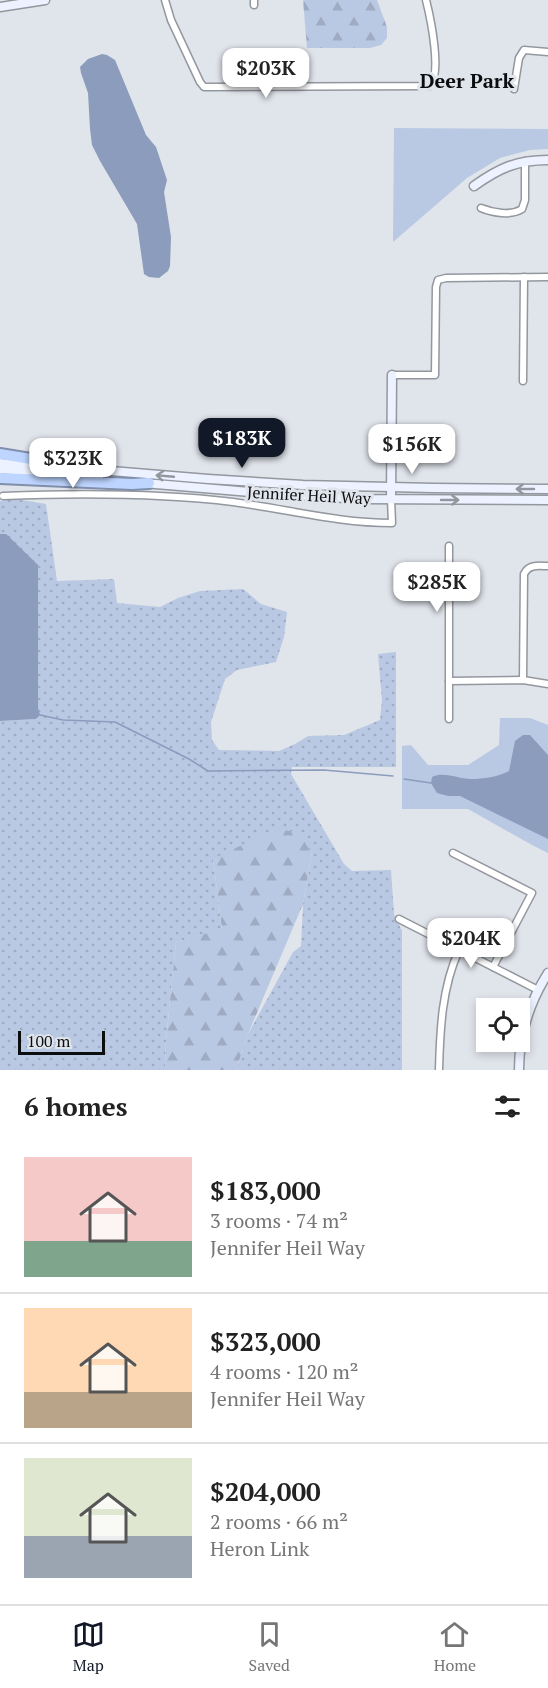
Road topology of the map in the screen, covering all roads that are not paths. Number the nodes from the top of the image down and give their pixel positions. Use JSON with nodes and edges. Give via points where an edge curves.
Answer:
{"nodes":[{"id":1,"x":45,"y":0,"type":"edge"},
{"id":2,"x":165,"y":0,"type":"edge"},
{"id":3,"x":426,"y":0,"type":"edge"},
{"id":4,"x":2,"y":4,"type":"edge"},
{"id":5,"x":548,"y":52,"type":"edge"},
{"id":6,"x":514,"y":89,"type":"dead end"},
{"id":7,"x":548,"y":160,"type":"edge"},
{"id":8,"x":525,"y":161,"type":"junction"},
{"id":9,"x":474,"y":186,"type":"dead end"},
{"id":10,"x":481,"y":208,"type":"dead end"},
{"id":11,"x":524,"y":277,"type":"junction"},
{"id":12,"x":548,"y":277,"type":"edge"},
{"id":13,"x":392,"y":375,"type":"joint"},
{"id":14,"x":523,"y":381,"type":"dead end"},
{"id":15,"x":0,"y":454,"type":"edge"},
{"id":16,"x":0,"y":463,"type":"edge"},
{"id":17,"x":0,"y":469,"type":"edge"},
{"id":18,"x":92,"y":469,"type":"junction"},
{"id":19,"x":0,"y":478,"type":"edge"},
{"id":20,"x":149,"y":483,"type":"junction"},
{"id":21,"x":391,"y":487,"type":"junction"},
{"id":22,"x":548,"y":489,"type":"edge"},
{"id":23,"x":3,"y":496,"type":"dead end"},
{"id":24,"x":391,"y":499,"type":"junction"},
{"id":25,"x":548,"y":500,"type":"edge"},
{"id":26,"x":449,"y":546,"type":"dead end"},
{"id":27,"x":548,"y":566,"type":"edge"},
{"id":28,"x":523,"y":680,"type":"junction"},
{"id":29,"x":449,"y":681,"type":"junction"},
{"id":30,"x":548,"y":684,"type":"edge"},
{"id":31,"x":449,"y":719,"type":"dead end"},
{"id":32,"x":453,"y":853,"type":"dead end"},
{"id":33,"x":399,"y":919,"type":"dead end"},
{"id":34,"x":459,"y":950,"type":"junction"},
{"id":35,"x":493,"y":967,"type":"junction"},
{"id":36,"x":548,"y":973,"type":"edge"},
{"id":37,"x":538,"y":990,"type":"junction"},
{"id":38,"x":440,"y":1070,"type":"edge"},
{"id":39,"x":519,"y":1070,"type":"edge"}],
"edges":[{"from":1,"to":4,"type":"main road"},
{"from":2,"to":3,"type":"street","via":[[204,87],[429,86],[434,80],[435,57]]},
{"from":5,"to":6,"type":"street","via":[[524,50]]},
{"from":7,"to":8,"type":"main road"},
{"from":8,"to":9,"type":"main road","via":[[500,169]]},
{"from":8,"to":10,"type":"street","via":[[522,209],[495,212]]},
{"from":11,"to":12,"type":"street"},
{"from":11,"to":13,"type":"street","via":[[438,280],[435,375]]},
{"from":11,"to":14,"type":"street"},
{"from":13,"to":21,"type":"main road"},
{"from":15,"to":18,"type":"highway"},
{"from":16,"to":18,"type":"main road","name":"Jennifer Heil Way"},
{"from":17,"to":20,"type":"main road","name":"Jennifer Heil Way"},
{"from":21,"to":18,"type":"main road","name":"Jennifer Heil Way","one_way":true,"via":[[242,482]]},
{"from":19,"to":20,"type":"highway"},
{"from":20,"to":24,"type":"main road","name":"Jennifer Heil Way"},
{"from":22,"to":21,"type":"main road","name":"Jennifer Heil Way","one_way":true},
{"from":21,"to":24,"type":"main road"},
{"from":23,"to":24,"type":"street","name":"Jennifer Heil Way","via":[[171,496],[347,521],[392,523]]},
{"from":24,"to":25,"type":"main road","name":"Jennifer Heil Way","one_way":true},
{"from":26,"to":29,"type":"street"},
{"from":27,"to":28,"type":"street","via":[[530,566],[524,574]]},
{"from":28,"to":29,"type":"street"},
{"from":28,"to":30,"type":"street"},
{"from":29,"to":31,"type":"street"},
{"from":32,"to":35,"type":"street","via":[[532,893]]},
{"from":33,"to":34,"type":"street"},
{"from":34,"to":35,"type":"street"},
{"from":34,"to":38,"type":"street","via":[[444,999]]},
{"from":35,"to":37,"type":"street"},
{"from":36,"to":37,"type":"main road"},
{"from":37,"to":39,"type":"main road","via":[[525,1021]]}]}
